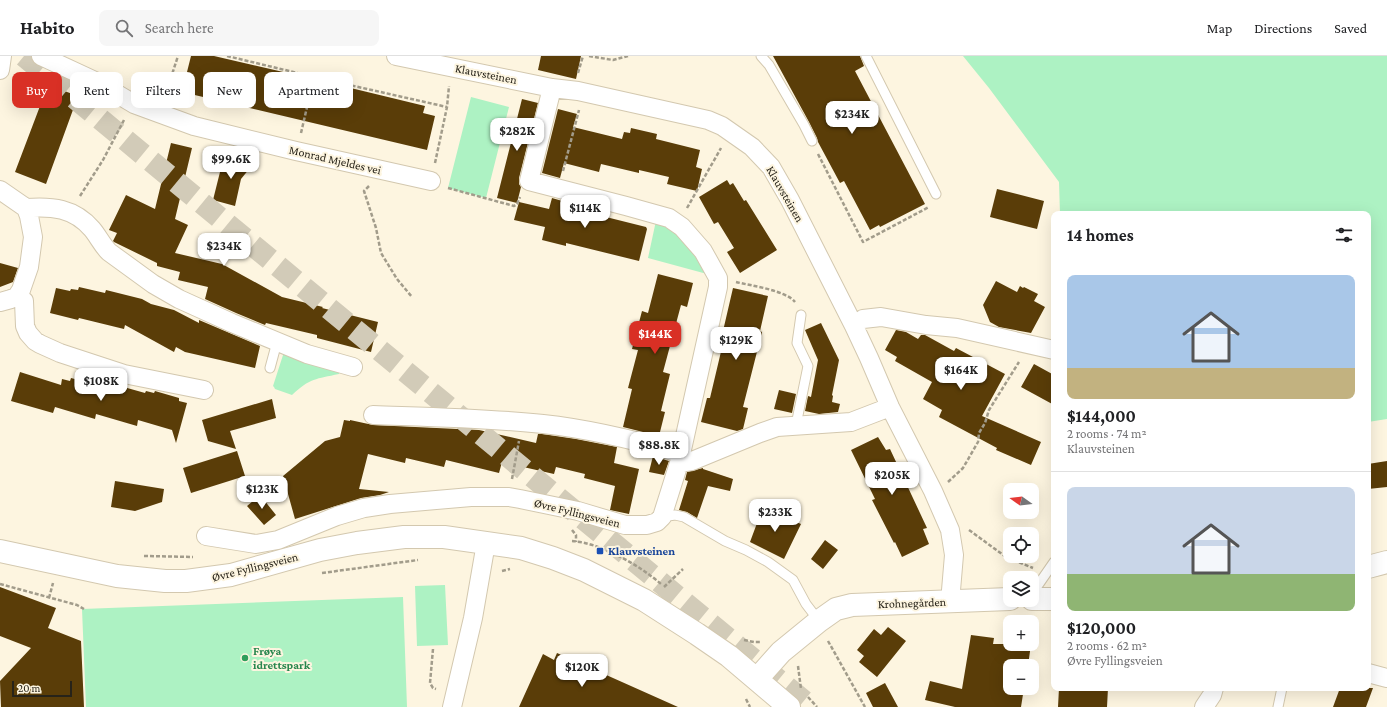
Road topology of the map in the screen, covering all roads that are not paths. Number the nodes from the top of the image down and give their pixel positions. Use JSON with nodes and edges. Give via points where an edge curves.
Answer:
{"nodes":[{"id":1,"x":2,"y":56,"type":"edge"},
{"id":2,"x":41,"y":56,"type":"edge"},
{"id":3,"x":396,"y":56,"type":"edge"},
{"id":4,"x":761,"y":56,"type":"edge"},
{"id":5,"x":866,"y":56,"type":"edge"},
{"id":6,"x":0,"y":70,"type":"edge"},
{"id":7,"x":552,"y":88,"type":"junction"},
{"id":8,"x":812,"y":141,"type":"road end"},
{"id":9,"x":431,"y":181,"type":"road end"},
{"id":10,"x":0,"y":190,"type":"edge"},
{"id":11,"x":936,"y":194,"type":"road end"},
{"id":12,"x":26,"y":208,"type":"junction"},
{"id":13,"x":17,"y":296,"type":"junction"},
{"id":14,"x":0,"y":302,"type":"edge"},
{"id":15,"x":801,"y":316,"type":"road end"},
{"id":16,"x":854,"y":326,"type":"junction"},
{"id":17,"x":277,"y":342,"type":"junction"},
{"id":18,"x":1051,"y":349,"type":"edge"},
{"id":19,"x":353,"y":367,"type":"dead end"},
{"id":20,"x":270,"y":368,"type":"dead end"},
{"id":21,"x":204,"y":390,"type":"dead end"},
{"id":22,"x":890,"y":407,"type":"junction"},
{"id":23,"x":373,"y":416,"type":"dead end"},
{"id":24,"x":796,"y":426,"type":"junction"},
{"id":25,"x":679,"y":458,"type":"junction"},
{"id":26,"x":662,"y":517,"type":"junction"},
{"id":27,"x":206,"y":536,"type":"dead end"},
{"id":28,"x":486,"y":543,"type":"junction"},
{"id":29,"x":0,"y":551,"type":"edge"},
{"id":30,"x":1387,"y":562,"type":"edge"},
{"id":31,"x":1371,"y":566,"type":"edge"},
{"id":32,"x":1051,"y":570,"type":"edge"},
{"id":33,"x":1041,"y":596,"type":"edge"},
{"id":34,"x":1003,"y":599,"type":"edge"},
{"id":35,"x":950,"y":602,"type":"junction"},
{"id":36,"x":819,"y":621,"type":"junction"},
{"id":37,"x":1371,"y":674,"type":"edge"},
{"id":38,"x":1387,"y":678,"type":"edge"},
{"id":39,"x":757,"y":679,"type":"junction"},
{"id":40,"x":1213,"y":691,"type":"edge"},
{"id":41,"x":1281,"y":691,"type":"edge"},
{"id":42,"x":454,"y":700,"type":"edge"},
{"id":43,"x":789,"y":707,"type":"edge"},
{"id":44,"x":1204,"y":707,"type":"edge"},
{"id":45,"x":1278,"y":707,"type":"edge"}],
"edges":[{"from":1,"to":6,"type":"street"},
{"from":2,"to":9,"type":"street","name":"Monrad Mjeldes vei","via":[[96,82],[134,104],[194,126]]},
{"from":3,"to":7,"type":"street","name":"Klauvsteinen"},
{"from":4,"to":8,"type":"lane","via":[[769,65]]},
{"from":5,"to":11,"type":"lane"},
{"from":7,"to":16,"type":"street","name":"Klauvsteinen","via":[[708,120],[722,126],[752,147],[772,167]]},
{"from":7,"to":25,"type":"street","via":[[529,181],[669,218],[691,235],[718,278]]},
{"from":10,"to":12,"type":"street"},
{"from":12,"to":13,"type":"street","via":[[33,237],[32,250],[29,267]]},
{"from":12,"to":17,"type":"street","via":[[57,208],[69,211],[83,219],[109,252],[153,284],[179,299]]},
{"from":13,"to":14,"type":"street"},
{"from":13,"to":21,"type":"street","via":[[24,301],[25,326],[34,341],[60,353],[124,374]]},
{"from":15,"to":24,"type":"lane","via":[[797,343],[808,366]]},
{"from":16,"to":18,"type":"street","via":[[864,319],[881,317],[957,328]]},
{"from":16,"to":22,"type":"street","name":"Klauvsteinen"},
{"from":17,"to":19,"type":"street","via":[[306,354]]},
{"from":17,"to":20,"type":"lane"},
{"from":22,"to":24,"type":"street","via":[[851,422]]},
{"from":22,"to":35,"type":"street","name":"Klauvsteinen","via":[[949,528],[954,555]]},
{"from":23,"to":25,"type":"street","via":[[545,424],[612,435]]},
{"from":24,"to":25,"type":"street","via":[[760,433],[692,461]]},
{"from":25,"to":26,"type":"street"},
{"from":26,"to":27,"type":"street","name":"Øvre Fyllingsveien","via":[[657,522],[646,525],[625,525],[578,511],[520,499],[471,497],[364,508],[278,540],[256,544]]},
{"from":26,"to":36,"type":"lane","via":[[684,517],[768,562],[793,580]]},
{"from":28,"to":29,"type":"main road","name":"Øvre Fyllingsveien","via":[[444,537],[404,537],[320,550],[231,575],[186,581],[117,576]]},
{"from":28,"to":39,"type":"main road","name":"Øvre Fyllingsveien","via":[[521,548],[553,558],[584,570],[644,600],[729,656]]},
{"from":28,"to":42,"type":"street","via":[[473,618]]},
{"from":30,"to":31,"type":"main road"},
{"from":32,"to":33,"type":"lane"},
{"from":34,"to":35,"type":"main road","name":"Krohnegården"},
{"from":35,"to":36,"type":"main road","name":"Krohnegården","via":[[852,605],[836,609]]},
{"from":36,"to":39,"type":"main road","name":"Krohnegården","via":[[781,652]]},
{"from":37,"to":38,"type":"street"},
{"from":39,"to":43,"type":"main road","name":"Øvre Fyllingsveien"},
{"from":40,"to":44,"type":"street"},
{"from":41,"to":45,"type":"lane"}]}
